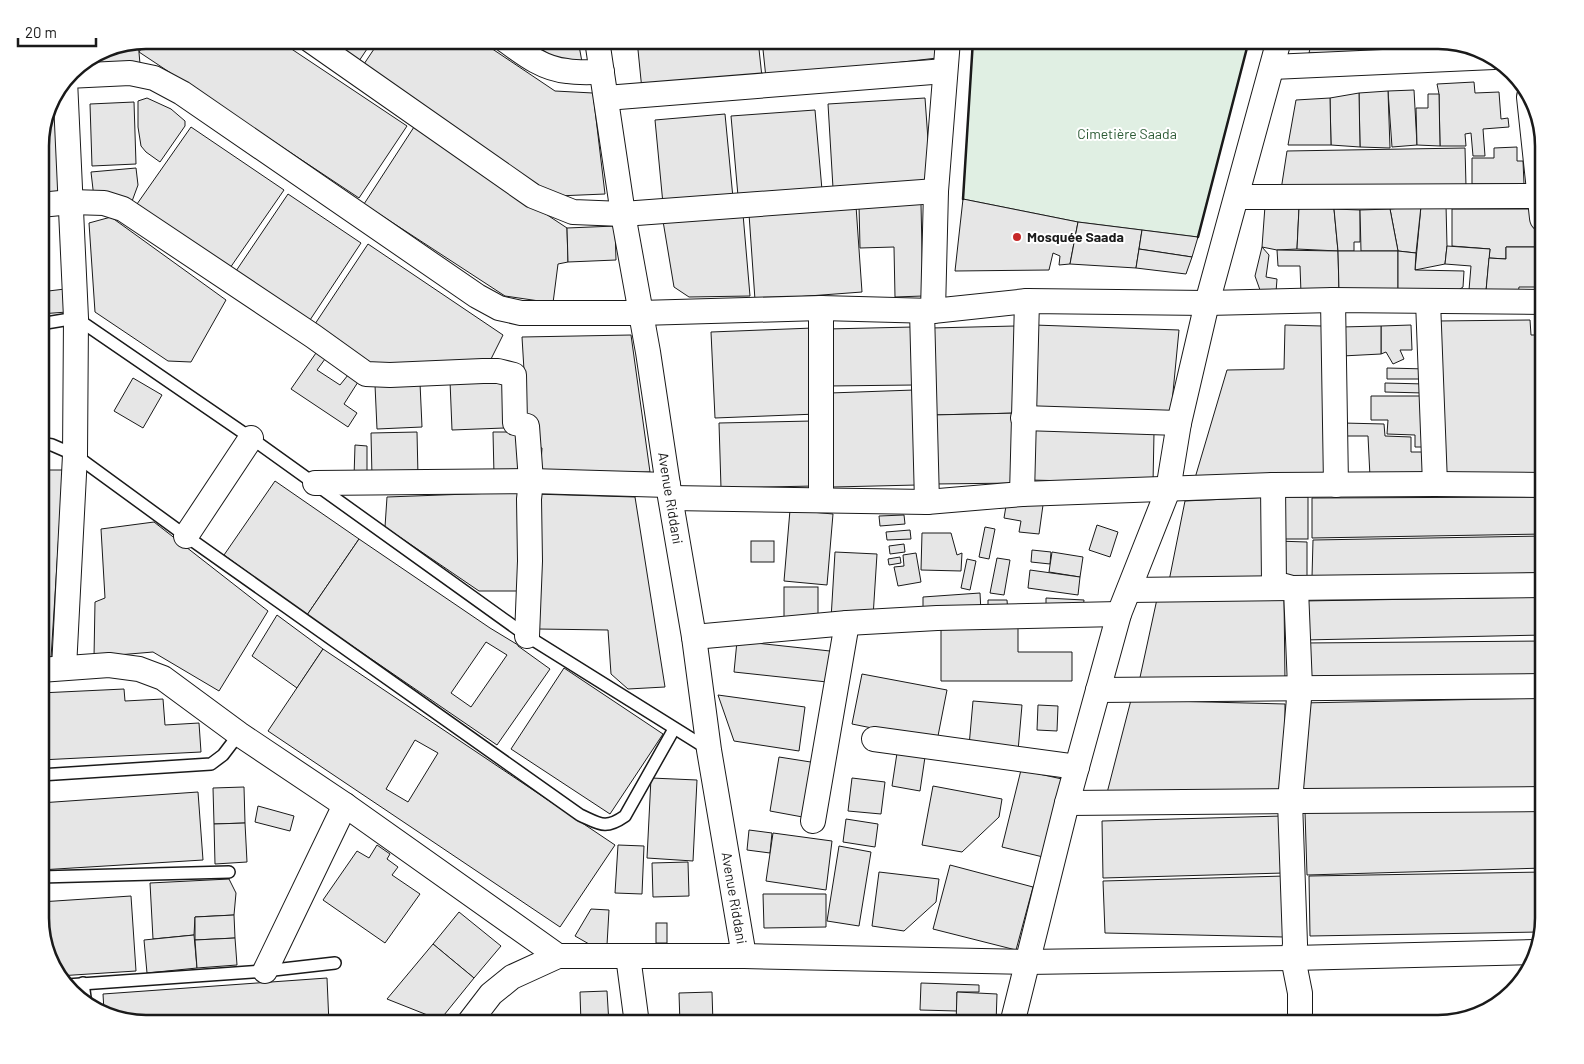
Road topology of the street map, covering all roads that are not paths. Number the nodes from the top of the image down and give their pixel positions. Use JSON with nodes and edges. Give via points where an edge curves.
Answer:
{"nodes":[{"id":1,"x":323,"y":49,"type":"edge"},
{"id":2,"x":518,"y":49,"type":"edge"},
{"id":3,"x":598,"y":49,"type":"edge"},
{"id":4,"x":947,"y":49,"type":"edge"},
{"id":5,"x":1277,"y":49,"type":"edge"},
{"id":6,"x":1478,"y":58,"type":"edge"},
{"id":7,"x":1272,"y":67,"type":"junction"},
{"id":8,"x":946,"y":70,"type":"junction"},
{"id":9,"x":602,"y":72,"type":"junction"},
{"id":10,"x":80,"y":75,"type":"edge"},
{"id":11,"x":66,"y":92,"type":"edge"},
{"id":12,"x":606,"y":98,"type":"junction"},
{"id":13,"x":936,"y":191,"type":"junction"},
{"id":14,"x":1237,"y":197,"type":"junction"},
{"id":15,"x":71,"y":202,"type":"junction"},
{"id":16,"x":49,"y":204,"type":"edge"},
{"id":17,"x":1535,"y":207,"type":"edge"},
{"id":18,"x":623,"y":214,"type":"junction"},
{"id":19,"x":1333,"y":300,"type":"junction"},
{"id":20,"x":1027,"y":301,"type":"junction"},
{"id":21,"x":1428,"y":301,"type":"junction"},
{"id":22,"x":1535,"y":302,"type":"edge"},
{"id":23,"x":1208,"y":303,"type":"junction"},
{"id":24,"x":821,"y":308,"type":"junction"},
{"id":25,"x":927,"y":311,"type":"junction"},
{"id":26,"x":640,"y":313,"type":"junction"},
{"id":27,"x":76,"y":318,"type":"junction"},
{"id":28,"x":49,"y":322,"type":"edge"},
{"id":29,"x":1023,"y":418,"type":"junction"},
{"id":30,"x":1179,"y":423,"type":"junction"},
{"id":31,"x":251,"y":438,"type":"junction"},
{"id":32,"x":49,"y":444,"type":"edge"},
{"id":33,"x":75,"y":455,"type":"junction"},
{"id":34,"x":531,"y":481,"type":"junction"},
{"id":35,"x":314,"y":483,"type":"junction"},
{"id":36,"x":1336,"y":484,"type":"junction"},
{"id":37,"x":1435,"y":484,"type":"junction"},
{"id":38,"x":1273,"y":485,"type":"junction"},
{"id":39,"x":1535,"y":485,"type":"edge"},
{"id":40,"x":1168,"y":490,"type":"junction"},
{"id":41,"x":670,"y":492,"type":"junction"},
{"id":42,"x":1022,"y":494,"type":"junction"},
{"id":43,"x":821,"y":500,"type":"junction"},
{"id":44,"x":927,"y":502,"type":"junction"},
{"id":45,"x":186,"y":536,"type":"junction"},
{"id":46,"x":1535,"y":585,"type":"edge"},
{"id":47,"x":1296,"y":589,"type":"junction"},
{"id":48,"x":1129,"y":590,"type":"junction"},
{"id":49,"x":1119,"y":614,"type":"junction"},
{"id":50,"x":847,"y":623,"type":"junction"},
{"id":51,"x":527,"y":636,"type":"junction"},
{"id":52,"x":694,"y":637,"type":"junction"},
{"id":53,"x":64,"y":668,"type":"junction"},
{"id":54,"x":49,"y":669,"type":"edge"},
{"id":55,"x":1535,"y":686,"type":"edge"},
{"id":56,"x":1300,"y":687,"type":"junction"},
{"id":57,"x":1098,"y":690,"type":"junction"},
{"id":58,"x":674,"y":729,"type":"junction"},
{"id":59,"x":239,"y":734,"type":"junction"},
{"id":60,"x":874,"y":739,"type":"dead end"},
{"id":61,"x":710,"y":750,"type":"junction"},
{"id":62,"x":1077,"y":767,"type":"junction"},
{"id":63,"x":49,"y":774,"type":"edge"},
{"id":64,"x":1535,"y":799,"type":"edge"},
{"id":65,"x":1290,"y":801,"type":"junction"},
{"id":66,"x":1067,"y":803,"type":"junction"},
{"id":67,"x":345,"y":805,"type":"junction"},
{"id":68,"x":813,"y":821,"type":"dead end"},
{"id":69,"x":229,"y":872,"type":"dead end"},
{"id":70,"x":49,"y":878,"type":"edge"},
{"id":71,"x":1529,"y":952,"type":"edge"},
{"id":72,"x":558,"y":956,"type":"junction"},
{"id":73,"x":628,"y":956,"type":"junction"},
{"id":74,"x":744,"y":956,"type":"junction"},
{"id":75,"x":1293,"y":958,"type":"junction"},
{"id":76,"x":1027,"y":962,"type":"junction"},
{"id":77,"x":335,"y":963,"type":"dead end"},
{"id":78,"x":266,"y":970,"type":"junction"},
{"id":79,"x":83,"y":983,"type":"junction"},
{"id":80,"x":74,"y":984,"type":"edge"},
{"id":81,"x":84,"y":993,"type":"edge"},
{"id":82,"x":475,"y":1015,"type":"edge"},
{"id":83,"x":636,"y":1015,"type":"edge"},
{"id":84,"x":1014,"y":1015,"type":"edge"},
{"id":85,"x":1300,"y":1015,"type":"edge"}],
"edges":[{"from":1,"to":18,"type":"street","via":[[532,196],[573,212]]},
{"from":2,"to":9,"type":"street","via":[[547,67],[566,72]]},
{"from":3,"to":9,"type":"street","name":"Avenue Riddani"},
{"from":4,"to":8,"type":"street"},
{"from":5,"to":7,"type":"street"},
{"from":6,"to":7,"type":"street"},
{"from":7,"to":14,"type":"street"},
{"from":8,"to":12,"type":"street"},
{"from":8,"to":13,"type":"street"},
{"from":9,"to":12,"type":"street","name":"Avenue Riddani"},
{"from":10,"to":26,"type":"street","via":[[130,73],[154,78],[182,93],[498,308],[522,313]]},
{"from":11,"to":15,"type":"street"},
{"from":12,"to":18,"type":"street","name":"Avenue Riddani"},
{"from":13,"to":18,"type":"street"},
{"from":13,"to":25,"type":"street"},
{"from":14,"to":17,"type":"street"},
{"from":14,"to":23,"type":"street"},
{"from":15,"to":16,"type":"street"},
{"from":15,"to":27,"type":"street"},
{"from":15,"to":34,"type":"street","via":[[104,203],[123,209],[366,374],[491,371],[514,375],[515,423],[527,426]]},
{"from":18,"to":26,"type":"street","name":"Avenue Riddani"},
{"from":19,"to":21,"type":"street"},
{"from":19,"to":23,"type":"street"},
{"from":19,"to":36,"type":"street"},
{"from":20,"to":23,"type":"street"},
{"from":20,"to":25,"type":"street"},
{"from":20,"to":29,"type":"street"},
{"from":21,"to":22,"type":"street"},
{"from":21,"to":37,"type":"street"},
{"from":23,"to":30,"type":"street"},
{"from":24,"to":25,"type":"street"},
{"from":24,"to":26,"type":"street"},
{"from":24,"to":43,"type":"street"},
{"from":25,"to":44,"type":"street"},
{"from":26,"to":41,"type":"street","name":"Avenue Riddani"},
{"from":27,"to":28,"type":"lane"},
{"from":27,"to":31,"type":"lane"},
{"from":27,"to":33,"type":"street"},
{"from":29,"to":30,"type":"street"},
{"from":29,"to":42,"type":"street"},
{"from":30,"to":40,"type":"street"},
{"from":31,"to":35,"type":"lane"},
{"from":31,"to":45,"type":"street"},
{"from":32,"to":33,"type":"lane"},
{"from":33,"to":45,"type":"lane"},
{"from":33,"to":53,"type":"street"},
{"from":34,"to":35,"type":"street"},
{"from":34,"to":41,"type":"street"},
{"from":34,"to":51,"type":"street"},
{"from":35,"to":51,"type":"lane"},
{"from":36,"to":37,"type":"street"},
{"from":36,"to":38,"type":"street"},
{"from":37,"to":39,"type":"street"},
{"from":38,"to":40,"type":"street"},
{"from":38,"to":47,"type":"street","via":[[1274,583]]},
{"from":40,"to":42,"type":"street"},
{"from":40,"to":48,"type":"street"},
{"from":41,"to":43,"type":"street"},
{"from":41,"to":52,"type":"street","name":"Avenue Riddani"},
{"from":42,"to":44,"type":"street"},
{"from":43,"to":44,"type":"street"},
{"from":45,"to":58,"type":"lane","via":[[580,815],[599,824],[613,824],[624,816]]},
{"from":46,"to":47,"type":"street"},
{"from":47,"to":48,"type":"street"},
{"from":47,"to":56,"type":"street"},
{"from":48,"to":49,"type":"street"},
{"from":49,"to":50,"type":"street"},
{"from":49,"to":57,"type":"street"},
{"from":50,"to":52,"type":"street"},
{"from":50,"to":68,"type":"street"},
{"from":51,"to":58,"type":"lane"},
{"from":52,"to":61,"type":"street","name":"Avenue Riddani"},
{"from":53,"to":54,"type":"street"},
{"from":53,"to":59,"type":"street","via":[[110,665],[139,669],[163,678]]},
{"from":55,"to":56,"type":"street"},
{"from":56,"to":57,"type":"street"},
{"from":56,"to":65,"type":"street"},
{"from":57,"to":62,"type":"street"},
{"from":58,"to":61,"type":"lane"},
{"from":59,"to":63,"type":"lane","via":[[211,764]]},
{"from":59,"to":67,"type":"street"},
{"from":60,"to":62,"type":"street"},
{"from":61,"to":74,"type":"street","name":"Avenue Riddani"},
{"from":62,"to":66,"type":"street"},
{"from":64,"to":65,"type":"street"},
{"from":65,"to":66,"type":"street"},
{"from":65,"to":75,"type":"street"},
{"from":66,"to":76,"type":"street"},
{"from":67,"to":72,"type":"street"},
{"from":67,"to":78,"type":"street"},
{"from":69,"to":70,"type":"lane"},
{"from":71,"to":75,"type":"street"},
{"from":72,"to":73,"type":"street"},
{"from":72,"to":82,"type":"street","via":[[512,976],[491,994]]},
{"from":73,"to":74,"type":"street"},
{"from":73,"to":83,"type":"street"},
{"from":74,"to":76,"type":"street"},
{"from":75,"to":76,"type":"street"},
{"from":75,"to":85,"type":"street","via":[[1300,993]]},
{"from":76,"to":84,"type":"street"},
{"from":77,"to":78,"type":"lane"},
{"from":78,"to":79,"type":"lane"},
{"from":79,"to":80,"type":"lane"},
{"from":79,"to":81,"type":"lane"}]}
